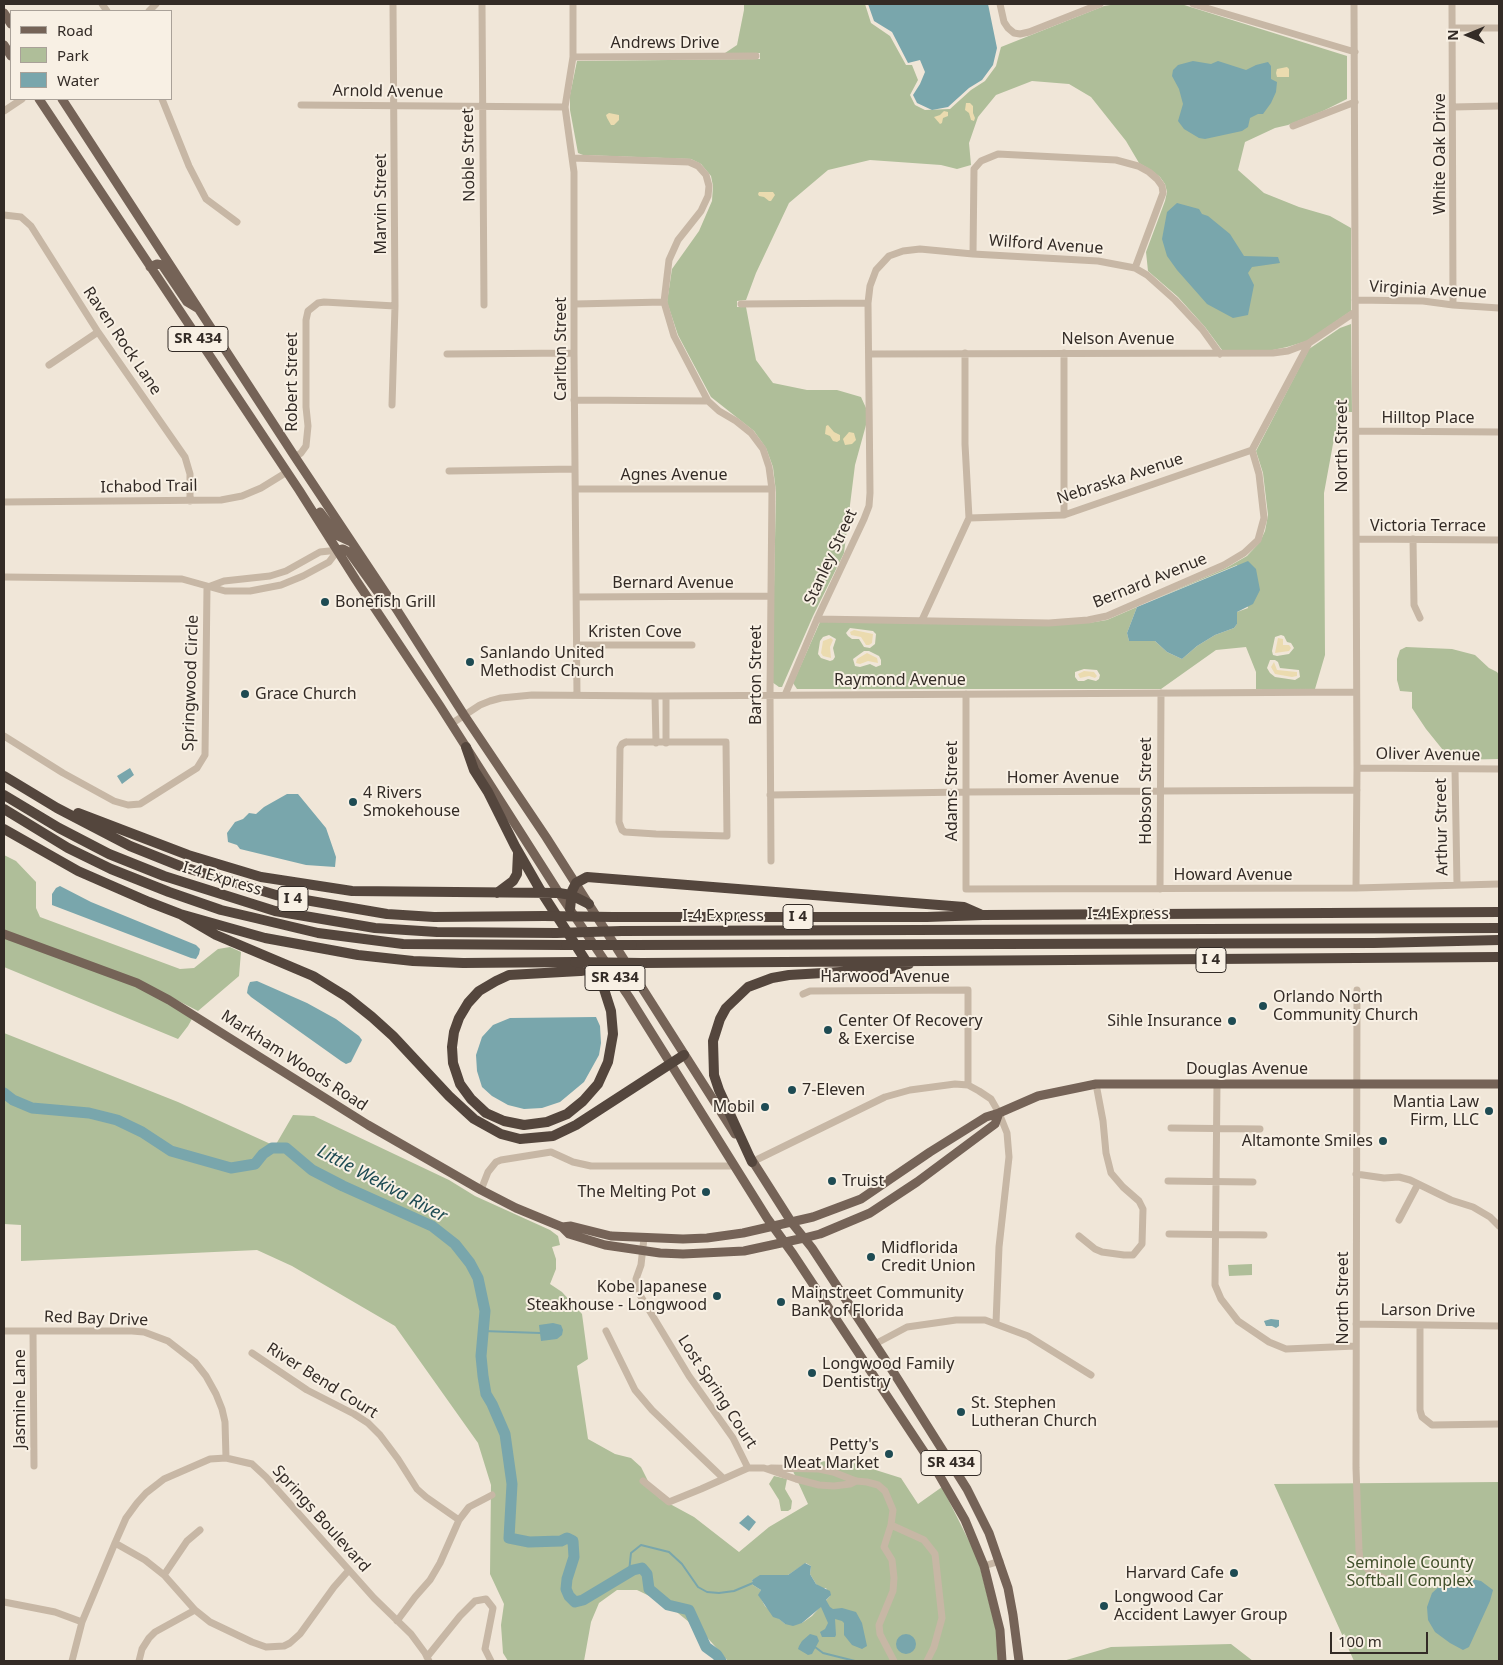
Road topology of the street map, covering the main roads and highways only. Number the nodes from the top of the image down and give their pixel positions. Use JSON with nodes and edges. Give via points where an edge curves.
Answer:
{"nodes":[{"id":1,"x":40,"y":100,"type":"edge"},
{"id":2,"x":63,"y":100,"type":"edge"},
{"id":3,"x":150,"y":267,"type":"junction"},
{"id":4,"x":201,"y":311,"type":"junction"},
{"id":5,"x":299,"y":490,"type":"junction"},
{"id":6,"x":353,"y":543,"type":"junction"},
{"id":7,"x":338,"y":550,"type":"junction"},
{"id":8,"x":396,"y":607,"type":"junction"},
{"id":9,"x":466,"y":746,"type":"junction"},
{"id":10,"x":4,"y":776,"type":"edge"},
{"id":11,"x":4,"y":795,"type":"edge"},
{"id":12,"x":57,"y":808,"type":"junction"},
{"id":13,"x":4,"y":809,"type":"edge"},
{"id":14,"x":4,"y":830,"type":"edge"},
{"id":15,"x":518,"y":852,"type":"junction"},
{"id":16,"x":576,"y":883,"type":"junction"},
{"id":17,"x":497,"y":893,"type":"junction"},
{"id":18,"x":542,"y":893,"type":"junction"},
{"id":19,"x":559,"y":893,"type":"junction"},
{"id":20,"x":571,"y":894,"type":"junction"},
{"id":21,"x":589,"y":904,"type":"junction"},
{"id":22,"x":570,"y":909,"type":"junction"},
{"id":23,"x":1499,"y":912,"type":"edge"},
{"id":24,"x":180,"y":914,"type":"junction"},
{"id":25,"x":984,"y":915,"type":"junction"},
{"id":26,"x":1499,"y":928,"type":"edge"},
{"id":27,"x":4,"y":934,"type":"edge"},
{"id":28,"x":1499,"y":940,"type":"edge"},
{"id":29,"x":1499,"y":956,"type":"edge"},
{"id":30,"x":924,"y":960,"type":"junction"},
{"id":31,"x":578,"y":966,"type":"junction"},
{"id":32,"x":684,"y":1055,"type":"junction"},
{"id":33,"x":670,"y":1064,"type":"junction"},
{"id":34,"x":1499,"y":1084,"type":"edge"},
{"id":35,"x":999,"y":1113,"type":"junction"},
{"id":36,"x":752,"y":1162,"type":"junction"},
{"id":37,"x":792,"y":1223,"type":"junction"},
{"id":38,"x":562,"y":1227,"type":"junction"},
{"id":39,"x":773,"y":1227,"type":"junction"},
{"id":40,"x":804,"y":1238,"type":"junction"},
{"id":41,"x":784,"y":1242,"type":"junction"},
{"id":42,"x":1002,"y":1657,"type":"edge"},
{"id":43,"x":1008,"y":1661,"type":"edge"},
{"id":44,"x":1019,"y":1661,"type":"edge"}],
"edges":[{"from":1,"to":3,"type":"main road","number":"SR 434"},
{"from":2,"to":4,"type":"main road","number":"SR 434"},
{"from":3,"to":4,"type":"main road","via":[[162,265],[187,302]]},
{"from":3,"to":5,"type":"main road","number":"SR 434"},
{"from":4,"to":6,"type":"main road","number":"SR 434"},
{"from":5,"to":6,"type":"main road","via":[[315,505],[338,536]]},
{"from":5,"to":7,"type":"main road","number":"SR 434"},
{"from":6,"to":8,"type":"main road","number":"SR 434"},
{"from":7,"to":8,"type":"main road","via":[[349,552],[379,594]]},
{"from":7,"to":9,"type":"main road","number":"SR 434"},
{"from":8,"to":16,"type":"main road","number":"SR 434"},
{"from":9,"to":15,"type":"highway","via":[[474,770]]},
{"from":9,"to":19,"type":"main road","number":"SR 434"},
{"from":10,"to":12,"type":"highway","number":"I 4"},
{"from":11,"to":26,"type":"highway","name":"I-4 Express","bridge":true,"via":[[109,854],[164,876],[274,911],[375,928],[437,932],[556,932]]},
{"from":12,"to":17,"type":"highway","via":[[188,855],[261,877],[352,891]]},
{"from":12,"to":25,"type":"highway","number":"I 4","bridge":true,"via":[[130,846],[180,866],[276,895],[387,914],[434,917]]},
{"from":13,"to":28,"type":"highway","name":"I-4 Express","bridge":true,"via":[[68,848],[111,869],[186,898],[318,933],[403,944],[1374,943]]},
{"from":14,"to":24,"type":"highway","number":"I 4","via":[[78,871]]},
{"from":15,"to":17,"type":"highway","via":[[517,874]]},
{"from":15,"to":18,"type":"highway"},
{"from":16,"to":20,"type":"highway"},
{"from":16,"to":21,"type":"main road","number":"SR 434"},
{"from":16,"to":25,"type":"highway","via":[[587,877],[964,907]]},
{"from":17,"to":18,"type":"highway"},
{"from":18,"to":19,"type":"highway"},
{"from":18,"to":31,"type":"highway","via":[[604,989],[611,1011],[608,1062],[598,1084],[567,1114],[547,1122],[524,1125],[486,1113],[460,1084],[453,1063],[454,1032],[468,1003],[480,991],[509,975]]},
{"from":19,"to":20,"type":"highway"},
{"from":19,"to":22,"type":"main road","number":"SR 434"},
{"from":20,"to":21,"type":"highway"},
{"from":20,"to":22,"type":"highway"},
{"from":21,"to":32,"type":"main road","number":"SR 434"},
{"from":22,"to":33,"type":"main road","number":"SR 434"},
{"from":23,"to":25,"type":"highway","number":"I 4"},
{"from":24,"to":31,"type":"highway","number":"I 4","via":[[265,938],[358,956]]},
{"from":24,"to":33,"type":"highway","via":[[216,934],[314,976],[347,997],[392,1036],[474,1119],[501,1134],[520,1139],[553,1136],[576,1125]]},
{"from":27,"to":38,"type":"main road","name":"Markham Woods Road","via":[[136,983],[169,1000],[338,1107],[481,1190]]},
{"from":29,"to":30,"type":"highway","number":"I 4"},
{"from":30,"to":31,"type":"highway","number":"I 4","bridge":true},
{"from":30,"to":36,"type":"highway","via":[[890,969],[772,978],[748,987],[732,1001],[715,1034],[712,1058],[719,1090]]},
{"from":32,"to":33,"type":"highway"},
{"from":32,"to":36,"type":"main road","number":"SR 434"},
{"from":33,"to":39,"type":"main road","number":"SR 434"},
{"from":34,"to":35,"type":"main road","name":"Douglas Avenue","via":[[1096,1084],[1038,1096]]},
{"from":35,"to":37,"type":"main road","name":"Markham Woods Road","via":[[986,1117],[861,1199]]},
{"from":35,"to":40,"type":"main road","name":"Markham Woods Road","via":[[995,1124],[918,1182],[870,1213]]},
{"from":36,"to":37,"type":"main road","number":"SR 434"},
{"from":37,"to":39,"type":"main road","name":"Markham Woods Road"},
{"from":37,"to":40,"type":"main road","number":"SR 434"},
{"from":38,"to":39,"type":"main road","name":"Markham Woods Road","via":[[571,1226],[611,1236],[683,1240]]},
{"from":38,"to":41,"type":"main road","name":"Markham Woods Road","via":[[569,1234],[643,1252],[744,1251]]},
{"from":39,"to":41,"type":"main road","number":"SR 434"},
{"from":40,"to":41,"type":"main road","name":"Markham Woods Road"},
{"from":40,"to":44,"type":"main road","number":"SR 434","via":[[967,1489],[1000,1561],[1014,1615]]},
{"from":41,"to":42,"type":"main road","number":"SR 434","via":[[938,1473],[965,1520],[984,1566],[997,1616]]},
{"from":42,"to":43,"type":"main road"}]}
